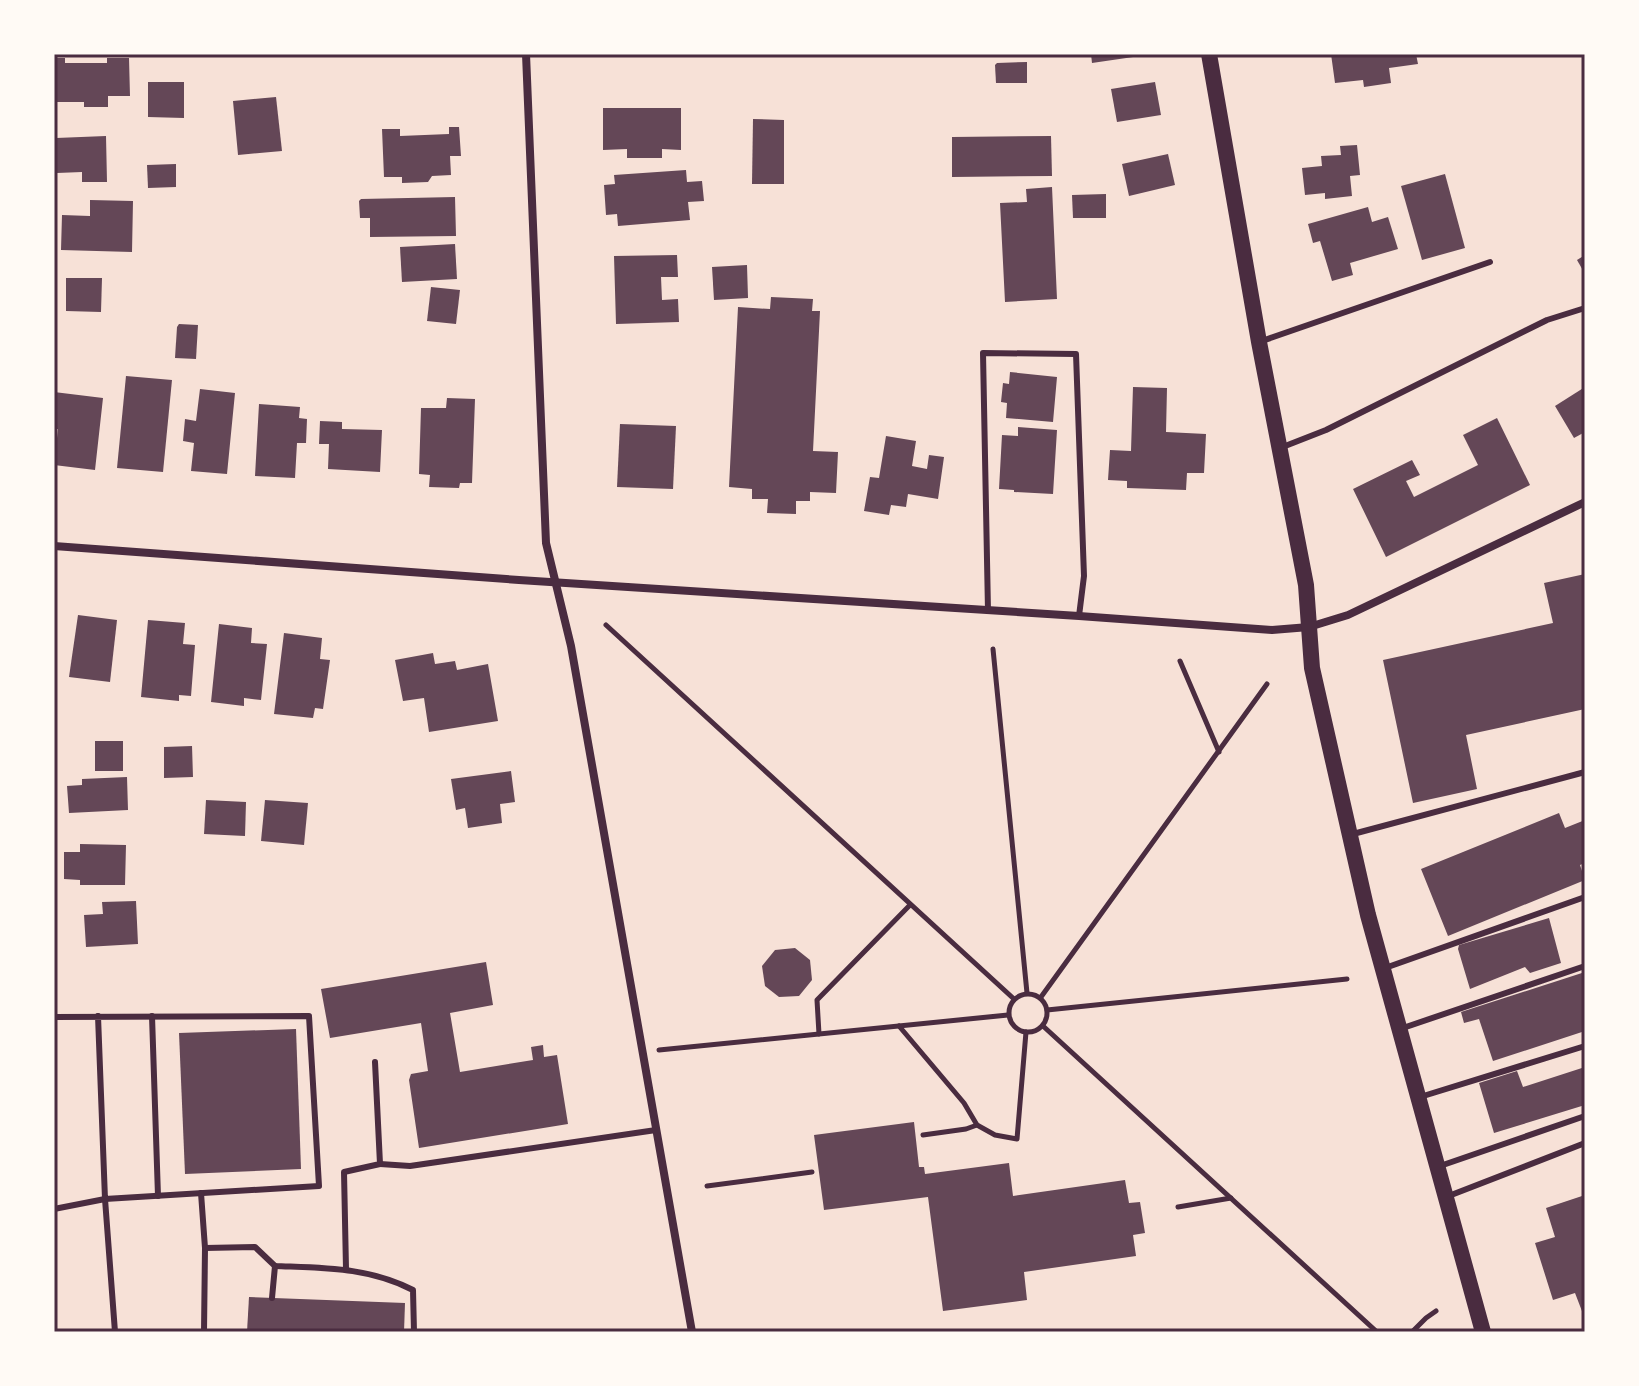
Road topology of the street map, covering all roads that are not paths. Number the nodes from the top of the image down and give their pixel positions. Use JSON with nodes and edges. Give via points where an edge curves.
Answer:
{"nodes":[{"id":1,"x":526,"y":54,"type":"edge"},
{"id":2,"x":1209,"y":54,"type":"edge"},
{"id":3,"x":1490,"y":262,"type":"dead end"},
{"id":4,"x":1585,"y":308,"type":"edge"},
{"id":5,"x":1259,"y":342,"type":"junction"},
{"id":6,"x":1280,"y":448,"type":"junction"},
{"id":7,"x":1585,"y":502,"type":"edge"},
{"id":8,"x":54,"y":546,"type":"edge"},
{"id":9,"x":557,"y":583,"type":"junction"},
{"id":10,"x":988,"y":611,"type":"junction"},
{"id":11,"x":1079,"y":616,"type":"junction"},
{"id":12,"x":1309,"y":627,"type":"junction"},
{"id":13,"x":1585,"y":772,"type":"edge"},
{"id":14,"x":1349,"y":835,"type":"junction"},
{"id":15,"x":1585,"y":897,"type":"edge"},
{"id":16,"x":1585,"y":966,"type":"edge"},
{"id":17,"x":1383,"y":969,"type":"junction"},
{"id":18,"x":98,"y":1016,"type":"junction"},
{"id":19,"x":152,"y":1016,"type":"junction"},
{"id":20,"x":54,"y":1017,"type":"edge"},
{"id":21,"x":1400,"y":1029,"type":"junction"},
{"id":22,"x":1585,"y":1046,"type":"edge"},
{"id":23,"x":375,"y":1062,"type":"dead end"},
{"id":24,"x":1418,"y":1098,"type":"junction"},
{"id":25,"x":1585,"y":1116,"type":"edge"},
{"id":26,"x":656,"y":1130,"type":"junction"},
{"id":27,"x":1585,"y":1143,"type":"edge"},
{"id":28,"x":380,"y":1164,"type":"junction"},
{"id":29,"x":1437,"y":1167,"type":"junction"},
{"id":30,"x":201,"y":1193,"type":"junction"},
{"id":31,"x":158,"y":1196,"type":"junction"},
{"id":32,"x":1446,"y":1197,"type":"junction"},
{"id":33,"x":105,"y":1199,"type":"junction"},
{"id":34,"x":54,"y":1209,"type":"edge"},
{"id":35,"x":205,"y":1248,"type":"junction"},
{"id":36,"x":275,"y":1266,"type":"junction"},
{"id":37,"x":346,"y":1269,"type":"junction"},
{"id":38,"x":272,"y":1298,"type":"dead end"},
{"id":39,"x":115,"y":1332,"type":"edge"},
{"id":40,"x":204,"y":1332,"type":"edge"},
{"id":41,"x":414,"y":1332,"type":"edge"},
{"id":42,"x":692,"y":1332,"type":"edge"},
{"id":43,"x":1483,"y":1332,"type":"edge"}],
"edges":[{"from":1,"to":9,"type":"street","via":[[546,543]]},
{"from":2,"to":5,"type":"main road"},
{"from":3,"to":5,"type":"lane"},
{"from":4,"to":6,"type":"lane","via":[[1547,320]]},
{"from":5,"to":6,"type":"main road"},
{"from":6,"to":12,"type":"main road"},
{"from":7,"to":12,"type":"street","via":[[1348,615]]},
{"from":8,"to":9,"type":"street"},
{"from":9,"to":10,"type":"street"},
{"from":9,"to":26,"type":"street"},
{"from":10,"to":11,"type":"street"},
{"from":10,"to":11,"type":"lane","via":[[983,353],[1076,354],[1084,576]]},
{"from":11,"to":12,"type":"street","via":[[1272,630]]},
{"from":12,"to":14,"type":"main road","via":[[1312,668]]},
{"from":13,"to":14,"type":"lane"},
{"from":14,"to":17,"type":"main road"},
{"from":15,"to":17,"type":"lane"},
{"from":16,"to":21,"type":"lane"},
{"from":17,"to":21,"type":"main road"},
{"from":18,"to":19,"type":"lane"},
{"from":18,"to":20,"type":"lane"},
{"from":18,"to":33,"type":"lane"},
{"from":19,"to":30,"type":"lane","via":[[309,1016],[319,1186]]},
{"from":19,"to":31,"type":"lane"},
{"from":21,"to":24,"type":"main road"},
{"from":22,"to":24,"type":"lane"},
{"from":23,"to":28,"type":"lane"},
{"from":24,"to":29,"type":"main road"},
{"from":25,"to":29,"type":"lane"},
{"from":26,"to":28,"type":"lane","via":[[410,1166]]},
{"from":26,"to":42,"type":"street"},
{"from":27,"to":32,"type":"lane"},
{"from":28,"to":37,"type":"lane","via":[[344,1172]]},
{"from":29,"to":32,"type":"main road"},
{"from":30,"to":31,"type":"lane"},
{"from":30,"to":35,"type":"lane"},
{"from":31,"to":33,"type":"lane"},
{"from":32,"to":43,"type":"main road"},
{"from":33,"to":34,"type":"lane"},
{"from":33,"to":39,"type":"lane"},
{"from":35,"to":36,"type":"lane","via":[[255,1247]]},
{"from":35,"to":40,"type":"lane"},
{"from":36,"to":37,"type":"lane"},
{"from":36,"to":38,"type":"lane"},
{"from":37,"to":41,"type":"lane","via":[[392,1279],[413,1290]]}]}
